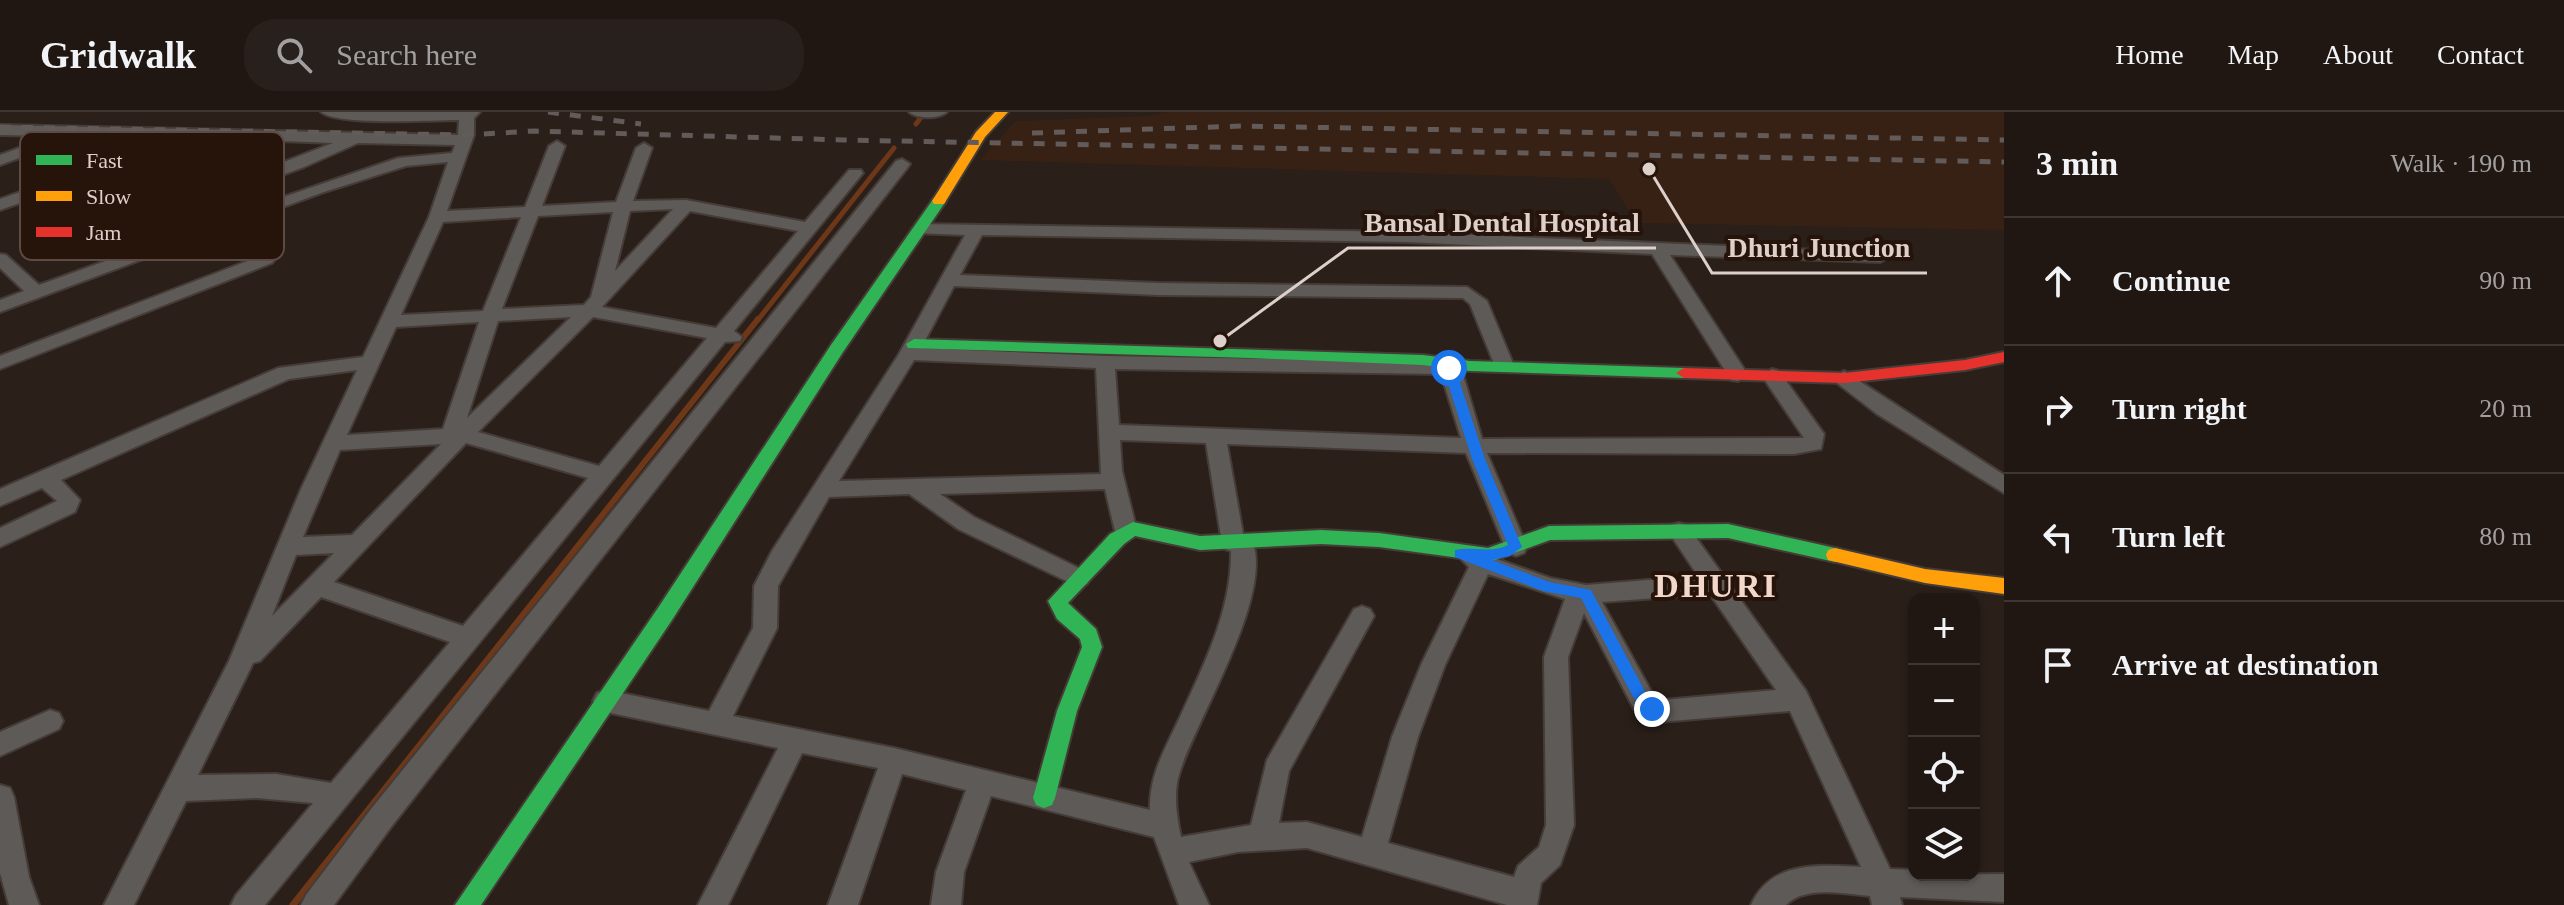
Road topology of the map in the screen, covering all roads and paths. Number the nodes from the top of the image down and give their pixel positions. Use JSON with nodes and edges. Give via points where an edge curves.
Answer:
{"nodes":[{"id":1,"x":328,"y":112,"type":"edge"},
{"id":2,"x":916,"y":112,"type":"edge"},
{"id":3,"x":1002,"y":112,"type":"edge"},
{"id":4,"x":937,"y":113,"type":"edge"},
{"id":5,"x":470,"y":114,"type":"edge"},
{"id":6,"x":0,"y":130,"type":"edge"},
{"id":7,"x":74,"y":132,"type":"edge"},
{"id":8,"x":284,"y":136,"type":"edge"},
{"id":9,"x":288,"y":136,"type":"junction"},
{"id":10,"x":359,"y":137,"type":"junction"},
{"id":11,"x":284,"y":138,"type":"edge"},
{"id":12,"x":557,"y":146,"type":"dead end"},
{"id":13,"x":644,"y":148,"type":"dead end"},
{"id":14,"x":461,"y":149,"type":"junction"},
{"id":15,"x":20,"y":152,"type":"edge"},
{"id":16,"x":0,"y":160,"type":"edge"},
{"id":17,"x":902,"y":164,"type":"dead end"},
{"id":18,"x":284,"y":169,"type":"edge"},
{"id":19,"x":855,"y":173,"type":"dead end"},
{"id":20,"x":20,"y":198,"type":"edge"},
{"id":21,"x":284,"y":202,"type":"edge"},
{"id":22,"x":0,"y":205,"type":"edge"},
{"id":23,"x":623,"y":205,"type":"junction"},
{"id":24,"x":686,"y":205,"type":"junction"},
{"id":25,"x":529,"y":212,"type":"junction"},
{"id":26,"x":437,"y":217,"type":"junction"},
{"id":27,"x":810,"y":228,"type":"junction"},
{"id":28,"x":920,"y":229,"type":"junction"},
{"id":29,"x":976,"y":230,"type":"junction"},
{"id":30,"x":1658,"y":249,"type":"junction"},
{"id":31,"x":1880,"y":257,"type":"dead end"},
{"id":32,"x":0,"y":259,"type":"edge"},
{"id":33,"x":124,"y":260,"type":"edge"},
{"id":34,"x":263,"y":260,"type":"edge"},
{"id":35,"x":947,"y":280,"type":"junction"},
{"id":36,"x":36,"y":292,"type":"junction"},
{"id":37,"x":594,"y":304,"type":"junction"},
{"id":38,"x":0,"y":306,"type":"edge"},
{"id":39,"x":490,"y":317,"type":"junction"},
{"id":40,"x":389,"y":322,"type":"junction"},
{"id":41,"x":741,"y":339,"type":"junction"},
{"id":42,"x":911,"y":349,"type":"junction"},
{"id":43,"x":2004,"y":357,"type":"edge"},
{"id":44,"x":370,"y":362,"type":"junction"},
{"id":45,"x":1105,"y":362,"type":"junction"},
{"id":46,"x":0,"y":363,"type":"edge"},
{"id":47,"x":1504,"y":366,"type":"junction"},
{"id":48,"x":1460,"y":367,"type":"junction"},
{"id":49,"x":1738,"y":375,"type":"junction"},
{"id":50,"x":1772,"y":376,"type":"junction"},
{"id":51,"x":1844,"y":378,"type":"junction"},
{"id":52,"x":1109,"y":432,"type":"junction"},
{"id":53,"x":457,"y":435,"type":"junction"},
{"id":54,"x":1215,"y":437,"type":"junction"},
{"id":55,"x":333,"y":443,"type":"junction"},
{"id":56,"x":1474,"y":446,"type":"junction"},
{"id":57,"x":605,"y":475,"type":"junction"},
{"id":58,"x":46,"y":479,"type":"junction"},
{"id":59,"x":1113,"y":481,"type":"junction"},
{"id":60,"x":2004,"y":485,"type":"edge"},
{"id":61,"x":913,"y":486,"type":"junction"},
{"id":62,"x":822,"y":489,"type":"junction"},
{"id":63,"x":0,"y":498,"type":"edge"},
{"id":64,"x":1126,"y":531,"type":"junction"},
{"id":65,"x":1679,"y":531,"type":"junction"},
{"id":66,"x":0,"y":538,"type":"edge"},
{"id":67,"x":1238,"y":542,"type":"junction"},
{"id":68,"x":358,"y":543,"type":"junction"},
{"id":69,"x":289,"y":547,"type":"junction"},
{"id":70,"x":1516,"y":547,"type":"junction"},
{"id":71,"x":1471,"y":558,"type":"junction"},
{"id":72,"x":1079,"y":578,"type":"junction"},
{"id":73,"x":1716,"y":584,"type":"junction"},
{"id":74,"x":317,"y":586,"type":"junction"},
{"id":75,"x":2004,"y":586,"type":"edge"},
{"id":76,"x":1582,"y":593,"type":"junction"},
{"id":77,"x":1362,"y":616,"type":"dead end"},
{"id":78,"x":468,"y":638,"type":"junction"},
{"id":79,"x":241,"y":663,"type":"junction"},
{"id":80,"x":1797,"y":699,"type":"junction"},
{"id":81,"x":606,"y":701,"type":"junction"},
{"id":82,"x":50,"y":721,"type":"dead end"},
{"id":83,"x":715,"y":724,"type":"junction"},
{"id":84,"x":795,"y":740,"type":"junction"},
{"id":85,"x":0,"y":744,"type":"edge"},
{"id":86,"x":894,"y":760,"type":"junction"},
{"id":87,"x":983,"y":782,"type":"junction"},
{"id":88,"x":177,"y":789,"type":"junction"},
{"id":89,"x":335,"y":796,"type":"junction"},
{"id":90,"x":0,"y":797,"type":"edge"},
{"id":91,"x":1044,"y":798,"type":"junction"},
{"id":92,"x":1263,"y":837,"type":"junction"},
{"id":93,"x":1168,"y":839,"type":"junction"},
{"id":94,"x":1372,"y":852,"type":"junction"},
{"id":95,"x":2004,"y":888,"type":"edge"},
{"id":96,"x":1885,"y":895,"type":"edge"},
{"id":97,"x":1522,"y":899,"type":"edge"},
{"id":98,"x":24,"y":905,"type":"edge"},
{"id":99,"x":119,"y":905,"type":"edge"},
{"id":100,"x":246,"y":905,"type":"edge"},
{"id":101,"x":316,"y":905,"type":"edge"},
{"id":102,"x":467,"y":905,"type":"edge"},
{"id":103,"x":713,"y":905,"type":"edge"},
{"id":104,"x":843,"y":905,"type":"edge"},
{"id":105,"x":946,"y":905,"type":"edge"},
{"id":106,"x":1194,"y":905,"type":"edge"},
{"id":107,"x":1766,"y":905,"type":"edge"}],
"edges":[{"from":1,"to":5,"type":"street"},
{"from":2,"to":4,"type":"street"},
{"from":3,"to":28,"type":"street","via":[[980,135]]},
{"from":5,"to":14,"type":"street"},
{"from":6,"to":7,"type":"street"},
{"from":8,"to":9,"type":"street"},
{"from":9,"to":10,"type":"street"},
{"from":9,"to":11,"type":"street"},
{"from":10,"to":14,"type":"street"},
{"from":10,"to":18,"type":"street"},
{"from":12,"to":25,"type":"street"},
{"from":13,"to":23,"type":"street"},
{"from":14,"to":21,"type":"street","via":[[404,161]]},
{"from":14,"to":26,"type":"street"},
{"from":15,"to":16,"type":"street"},
{"from":17,"to":41,"type":"street"},
{"from":19,"to":27,"type":"street"},
{"from":20,"to":22,"type":"street"},
{"from":23,"to":24,"type":"street"},
{"from":23,"to":25,"type":"street"},
{"from":23,"to":37,"type":"street"},
{"from":24,"to":27,"type":"street"},
{"from":24,"to":37,"type":"street"},
{"from":25,"to":26,"type":"street"},
{"from":25,"to":39,"type":"street"},
{"from":26,"to":40,"type":"street"},
{"from":27,"to":41,"type":"street"},
{"from":28,"to":29,"type":"street"},
{"from":28,"to":81,"type":"street"},
{"from":29,"to":30,"type":"street","via":[[1407,237]]},
{"from":29,"to":35,"type":"street"},
{"from":30,"to":31,"type":"street"},
{"from":30,"to":49,"type":"street"},
{"from":32,"to":36,"type":"street"},
{"from":33,"to":36,"type":"street"},
{"from":34,"to":46,"type":"street"},
{"from":35,"to":42,"type":"street"},
{"from":35,"to":47,"type":"street","via":[[1467,293],[1478,301]]},
{"from":36,"to":38,"type":"street"},
{"from":37,"to":39,"type":"street"},
{"from":37,"to":41,"type":"street"},
{"from":37,"to":53,"type":"street"},
{"from":39,"to":40,"type":"street"},
{"from":39,"to":53,"type":"street"},
{"from":40,"to":44,"type":"street"},
{"from":41,"to":57,"type":"street"},
{"from":41,"to":101,"type":"street"},
{"from":42,"to":45,"type":"street"},
{"from":42,"to":48,"type":"street","via":[[1250,353],[1423,360]]},
{"from":42,"to":62,"type":"street"},
{"from":43,"to":51,"type":"street"},
{"from":44,"to":55,"type":"street"},
{"from":44,"to":58,"type":"street","via":[[285,373]]},
{"from":45,"to":48,"type":"street"},
{"from":45,"to":52,"type":"street"},
{"from":47,"to":48,"type":"street"},
{"from":47,"to":49,"type":"street"},
{"from":48,"to":56,"type":"street"},
{"from":49,"to":50,"type":"street"},
{"from":50,"to":51,"type":"street"},
{"from":50,"to":56,"type":"street","via":[[1814,434],[1814,444]]},
{"from":51,"to":60,"type":"street"},
{"from":52,"to":54,"type":"street"},
{"from":52,"to":59,"type":"street"},
{"from":53,"to":55,"type":"street"},
{"from":53,"to":57,"type":"street"},
{"from":53,"to":68,"type":"street"},
{"from":54,"to":56,"type":"street"},
{"from":54,"to":67,"type":"street"},
{"from":55,"to":69,"type":"street"},
{"from":56,"to":70,"type":"street"},
{"from":57,"to":78,"type":"street"},
{"from":58,"to":63,"type":"street"},
{"from":58,"to":66,"type":"street","via":[[69,500],[67,506]]},
{"from":59,"to":61,"type":"street"},
{"from":59,"to":64,"type":"street"},
{"from":61,"to":62,"type":"street"},
{"from":61,"to":72,"type":"street","via":[[966,523]]},
{"from":62,"to":83,"type":"street","via":[[766,586],[765,628]]},
{"from":64,"to":67,"type":"street","via":[[1151,531],[1200,543]]},
{"from":64,"to":72,"type":"street"},
{"from":65,"to":70,"type":"street","via":[[1549,533]]},
{"from":65,"to":73,"type":"street"},
{"from":65,"to":75,"type":"street","via":[[1753,534],[1925,576]]},
{"from":67,"to":71,"type":"street","via":[[1364,539]]},
{"from":67,"to":93,"type":"street","via":[[1243,573],[1229,627],[1165,776],[1161,798]]},
{"from":68,"to":69,"type":"street"},
{"from":68,"to":74,"type":"street"},
{"from":69,"to":79,"type":"street"},
{"from":70,"to":71,"type":"street"},
{"from":71,"to":76,"type":"street","via":[[1548,587]]},
{"from":71,"to":94,"type":"street","via":[[1405,737]]},
{"from":72,"to":91,"type":"street","via":[[1058,601],[1058,609],[1087,631],[1092,649],[1066,709]]},
{"from":73,"to":76,"type":"street"},
{"from":73,"to":80,"type":"street"},
{"from":74,"to":78,"type":"street"},
{"from":74,"to":79,"type":"street"},
{"from":76,"to":80,"type":"street","via":[[1652,709]]},
{"from":76,"to":97,"type":"street","via":[[1556,657],[1560,825],[1550,855],[1528,876]]},
{"from":77,"to":92,"type":"street","via":[[1276,769]]},
{"from":78,"to":89,"type":"street"},
{"from":79,"to":88,"type":"street"},
{"from":80,"to":96,"type":"street"},
{"from":81,"to":83,"type":"street"},
{"from":81,"to":102,"type":"street"},
{"from":82,"to":85,"type":"street"},
{"from":83,"to":84,"type":"street"},
{"from":84,"to":86,"type":"street"},
{"from":84,"to":103,"type":"street"},
{"from":86,"to":87,"type":"street"},
{"from":86,"to":104,"type":"street"},
{"from":87,"to":91,"type":"street"},
{"from":87,"to":105,"type":"street","via":[[950,872]]},
{"from":88,"to":89,"type":"street","via":[[270,785]]},
{"from":88,"to":99,"type":"street"},
{"from":89,"to":100,"type":"street"},
{"from":90,"to":98,"type":"street"},
{"from":91,"to":93,"type":"street"},
{"from":92,"to":93,"type":"street"},
{"from":92,"to":94,"type":"street","via":[[1307,835]]},
{"from":93,"to":106,"type":"street"},
{"from":94,"to":97,"type":"street"},
{"from":95,"to":96,"type":"street"},
{"from":96,"to":107,"type":"street","via":[[1796,880]]}]}
